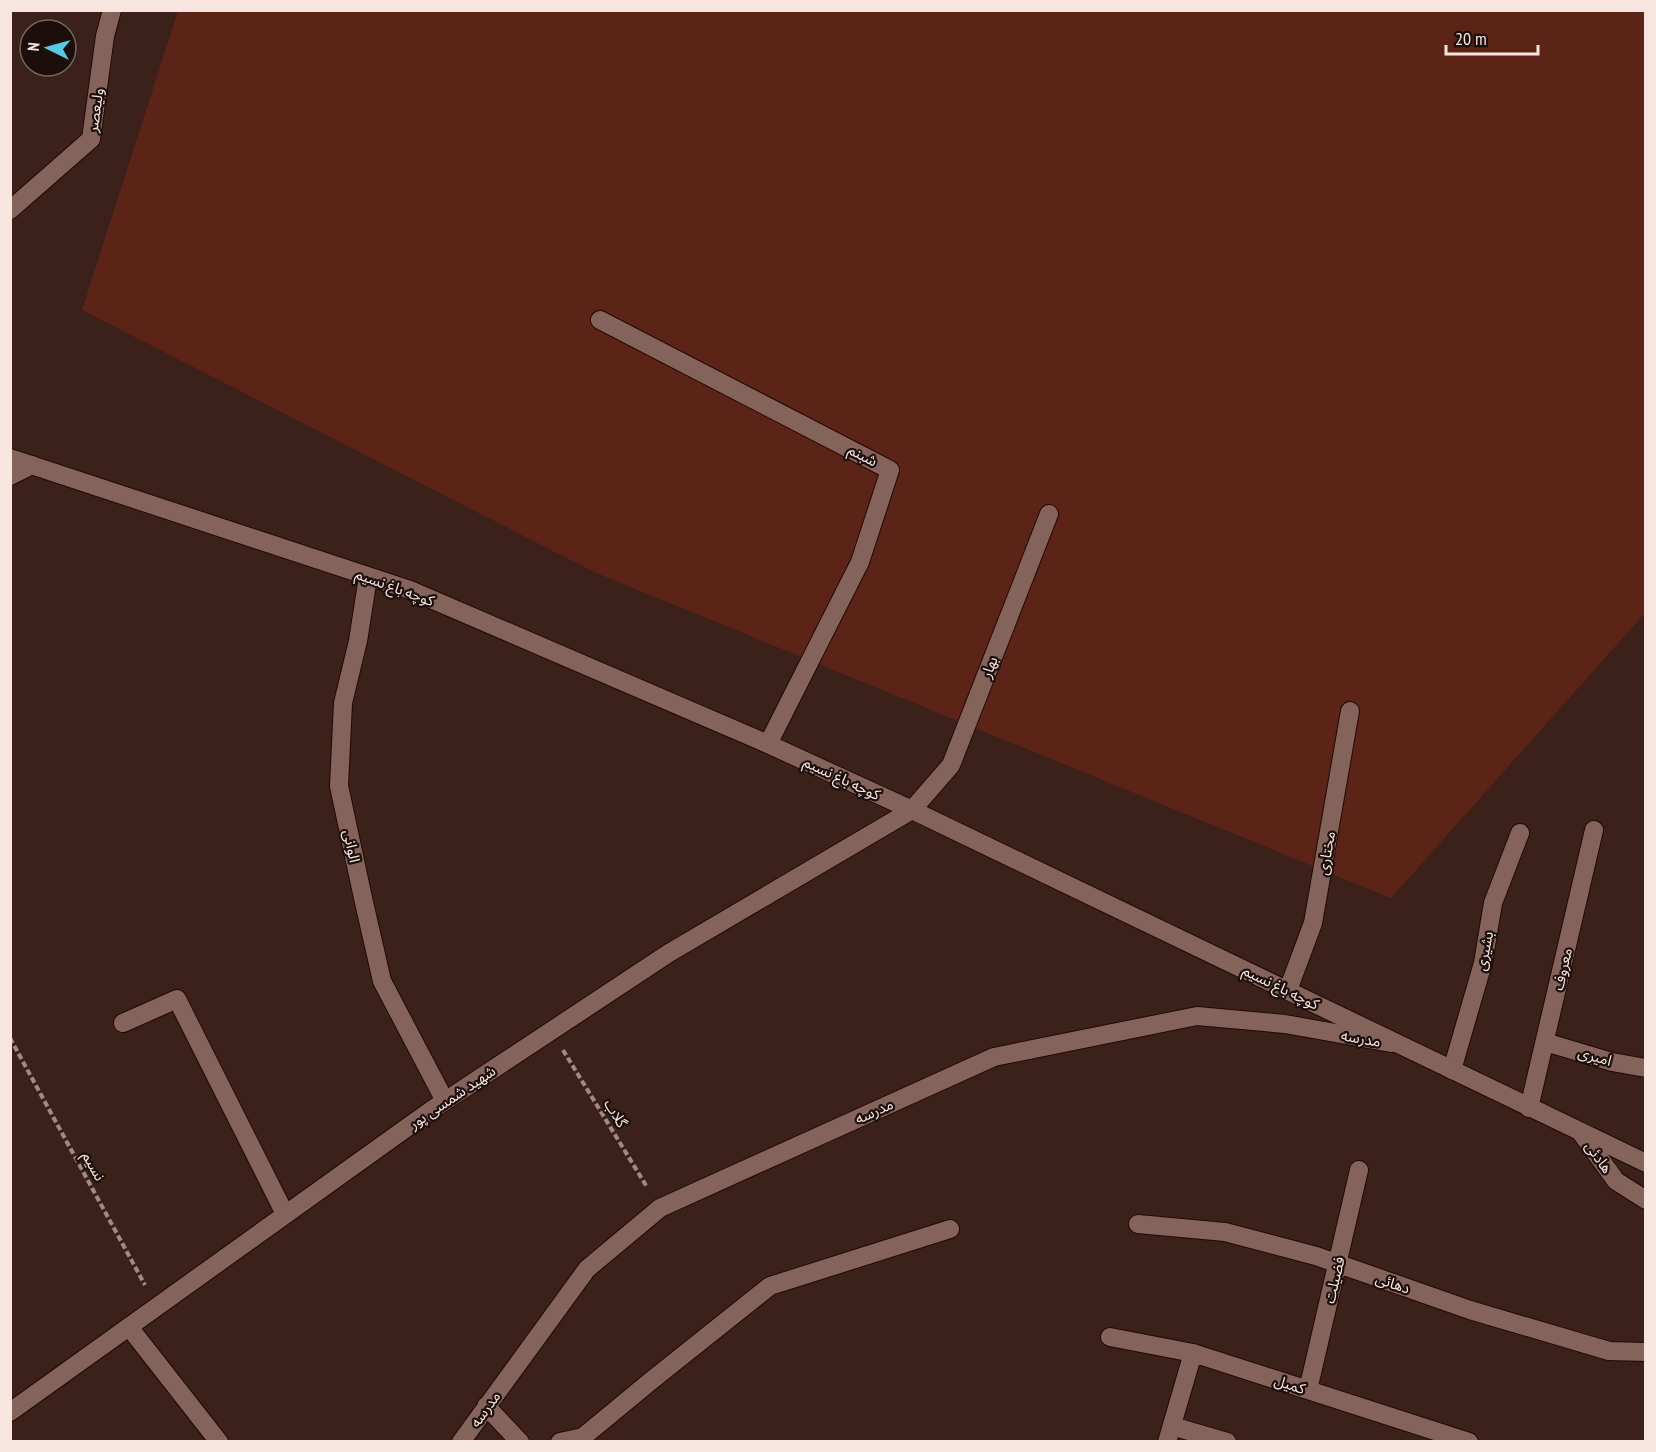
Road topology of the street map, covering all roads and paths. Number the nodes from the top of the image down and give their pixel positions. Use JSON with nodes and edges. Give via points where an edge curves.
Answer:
{"nodes":[{"id":1,"x":112,"y":10,"type":"edge"},
{"id":2,"x":10,"y":210,"type":"edge"},
{"id":3,"x":600,"y":320,"type":"dead end"},
{"id":4,"x":10,"y":458,"type":"edge"},
{"id":5,"x":32,"y":465,"type":"junction"},
{"id":6,"x":10,"y":476,"type":"edge"},
{"id":7,"x":1049,"y":514,"type":"dead end"},
{"id":8,"x":368,"y":577,"type":"junction"},
{"id":9,"x":1350,"y":711,"type":"dead end"},
{"id":10,"x":768,"y":744,"type":"junction"},
{"id":11,"x":912,"y":810,"type":"junction"},
{"id":12,"x":1594,"y":830,"type":"dead end"},
{"id":13,"x":1520,"y":832,"type":"dead end"},
{"id":14,"x":1288,"y":990,"type":"junction"},
{"id":15,"x":123,"y":1023,"type":"dead end"},
{"id":16,"x":551,"y":1030,"type":"junction"},
{"id":17,"x":10,"y":1038,"type":"edge"},
{"id":18,"x":1545,"y":1042,"type":"junction"},
{"id":19,"x":1401,"y":1045,"type":"junction"},
{"id":20,"x":1646,"y":1068,"type":"edge"},
{"id":21,"x":1452,"y":1070,"type":"junction"},
{"id":22,"x":445,"y":1101,"type":"junction"},
{"id":23,"x":1529,"y":1108,"type":"junction"},
{"id":24,"x":1582,"y":1134,"type":"junction"},
{"id":25,"x":1646,"y":1164,"type":"edge"},
{"id":26,"x":1359,"y":1170,"type":"dead end"},
{"id":27,"x":1646,"y":1200,"type":"edge"},
{"id":28,"x":660,"y":1208,"type":"junction"},
{"id":29,"x":285,"y":1215,"type":"junction"},
{"id":30,"x":1138,"y":1224,"type":"dead end"},
{"id":31,"x":950,"y":1229,"type":"dead end"},
{"id":32,"x":1337,"y":1264,"type":"junction"},
{"id":33,"x":157,"y":1306,"type":"junction"},
{"id":34,"x":129,"y":1327,"type":"junction"},
{"id":35,"x":1110,"y":1337,"type":"dead end"},
{"id":36,"x":1646,"y":1352,"type":"edge"},
{"id":37,"x":1193,"y":1353,"type":"junction"},
{"id":38,"x":1308,"y":1390,"type":"junction"},
{"id":39,"x":486,"y":1406,"type":"junction"},
{"id":40,"x":10,"y":1412,"type":"edge"},
{"id":41,"x":1169,"y":1434,"type":"edge"},
{"id":42,"x":219,"y":1442,"type":"edge"},
{"id":43,"x":461,"y":1442,"type":"edge"},
{"id":44,"x":520,"y":1442,"type":"edge"},
{"id":45,"x":560,"y":1442,"type":"edge"},
{"id":46,"x":1227,"y":1442,"type":"edge"},
{"id":47,"x":1469,"y":1442,"type":"edge"}],
"edges":[{"from":1,"to":2,"type":"street","name":"ولیعصر","via":[[91,138]]},
{"from":3,"to":10,"type":"street","name":"شبنم","via":[[890,470],[860,562]]},
{"from":4,"to":5,"type":"street","name":"کوچه باغ نسیم"},
{"from":5,"to":6,"type":"street"},
{"from":5,"to":8,"type":"street","name":"کوچه باغ نسیم"},
{"from":7,"to":11,"type":"street","name":"بهار","via":[[951,765]]},
{"from":8,"to":10,"type":"street","name":"کوچه باغ نسیم","via":[[410,590]]},
{"from":8,"to":22,"type":"street","name":"الوانی","via":[[343,703],[339,786],[382,981]]},
{"from":9,"to":14,"type":"street","name":"مختاری","via":[[1313,922]]},
{"from":10,"to":11,"type":"street","name":"کوچه باغ نسیم"},
{"from":11,"to":14,"type":"street","name":"کوچه باغ نسیم"},
{"from":11,"to":16,"type":"street","name":"شهید شمسی پور","via":[[669,953]]},
{"from":12,"to":18,"type":"street","name":"معروف"},
{"from":13,"to":21,"type":"street","name":"بشیری","via":[[1493,903],[1483,963]]},
{"from":14,"to":19,"type":"street","name":"کوچه باغ نسیم"},
{"from":15,"to":29,"type":"street","via":[[177,999]]},
{"from":16,"to":22,"type":"street","name":"شهید شمسی پور"},
{"from":16,"to":28,"type":"path","name":"گلاب"},
{"from":17,"to":33,"type":"path","name":"نسیم"},
{"from":18,"to":20,"type":"street","name":"امیری"},
{"from":18,"to":23,"type":"street","name":"معروف"},
{"from":19,"to":21,"type":"street","name":"کوچه باغ نسیم"},
{"from":19,"to":28,"type":"street","name":"مدرسه","via":[[1285,1024],[1197,1016],[994,1057]]},
{"from":21,"to":23,"type":"street","name":"کوچه باغ نسیم"},
{"from":22,"to":29,"type":"street","name":"شهید شمسی پور"},
{"from":23,"to":24,"type":"street","name":"کوچه باغ نسیم"},
{"from":24,"to":25,"type":"street","name":"کوچه باغ نسیم"},
{"from":24,"to":27,"type":"street","name":"هادئی","via":[[1616,1181]]},
{"from":26,"to":32,"type":"street","name":"فضیلت"},
{"from":28,"to":39,"type":"street","name":"مدرسه","via":[[587,1269]]},
{"from":29,"to":33,"type":"street","name":"شهید شمسی پور"},
{"from":30,"to":32,"type":"street","name":"دهائی","via":[[1225,1232]]},
{"from":31,"to":45,"type":"street","via":[[770,1286],[583,1437]]},
{"from":32,"to":36,"type":"street","name":"دهائی","via":[[1470,1310],[1610,1351]]},
{"from":32,"to":38,"type":"street","name":"فضیلت"},
{"from":33,"to":34,"type":"street","name":"شهید شمسی پور"},
{"from":34,"to":40,"type":"street","name":"شهید شمسی پور"},
{"from":34,"to":42,"type":"street"},
{"from":35,"to":37,"type":"street","name":"کمیل"},
{"from":37,"to":38,"type":"street","name":"کمیل"},
{"from":37,"to":41,"type":"street"},
{"from":38,"to":47,"type":"street","name":"کمیل"},
{"from":39,"to":43,"type":"street","name":"مدرسه"},
{"from":39,"to":44,"type":"street"},
{"from":41,"to":46,"type":"street"}]}
